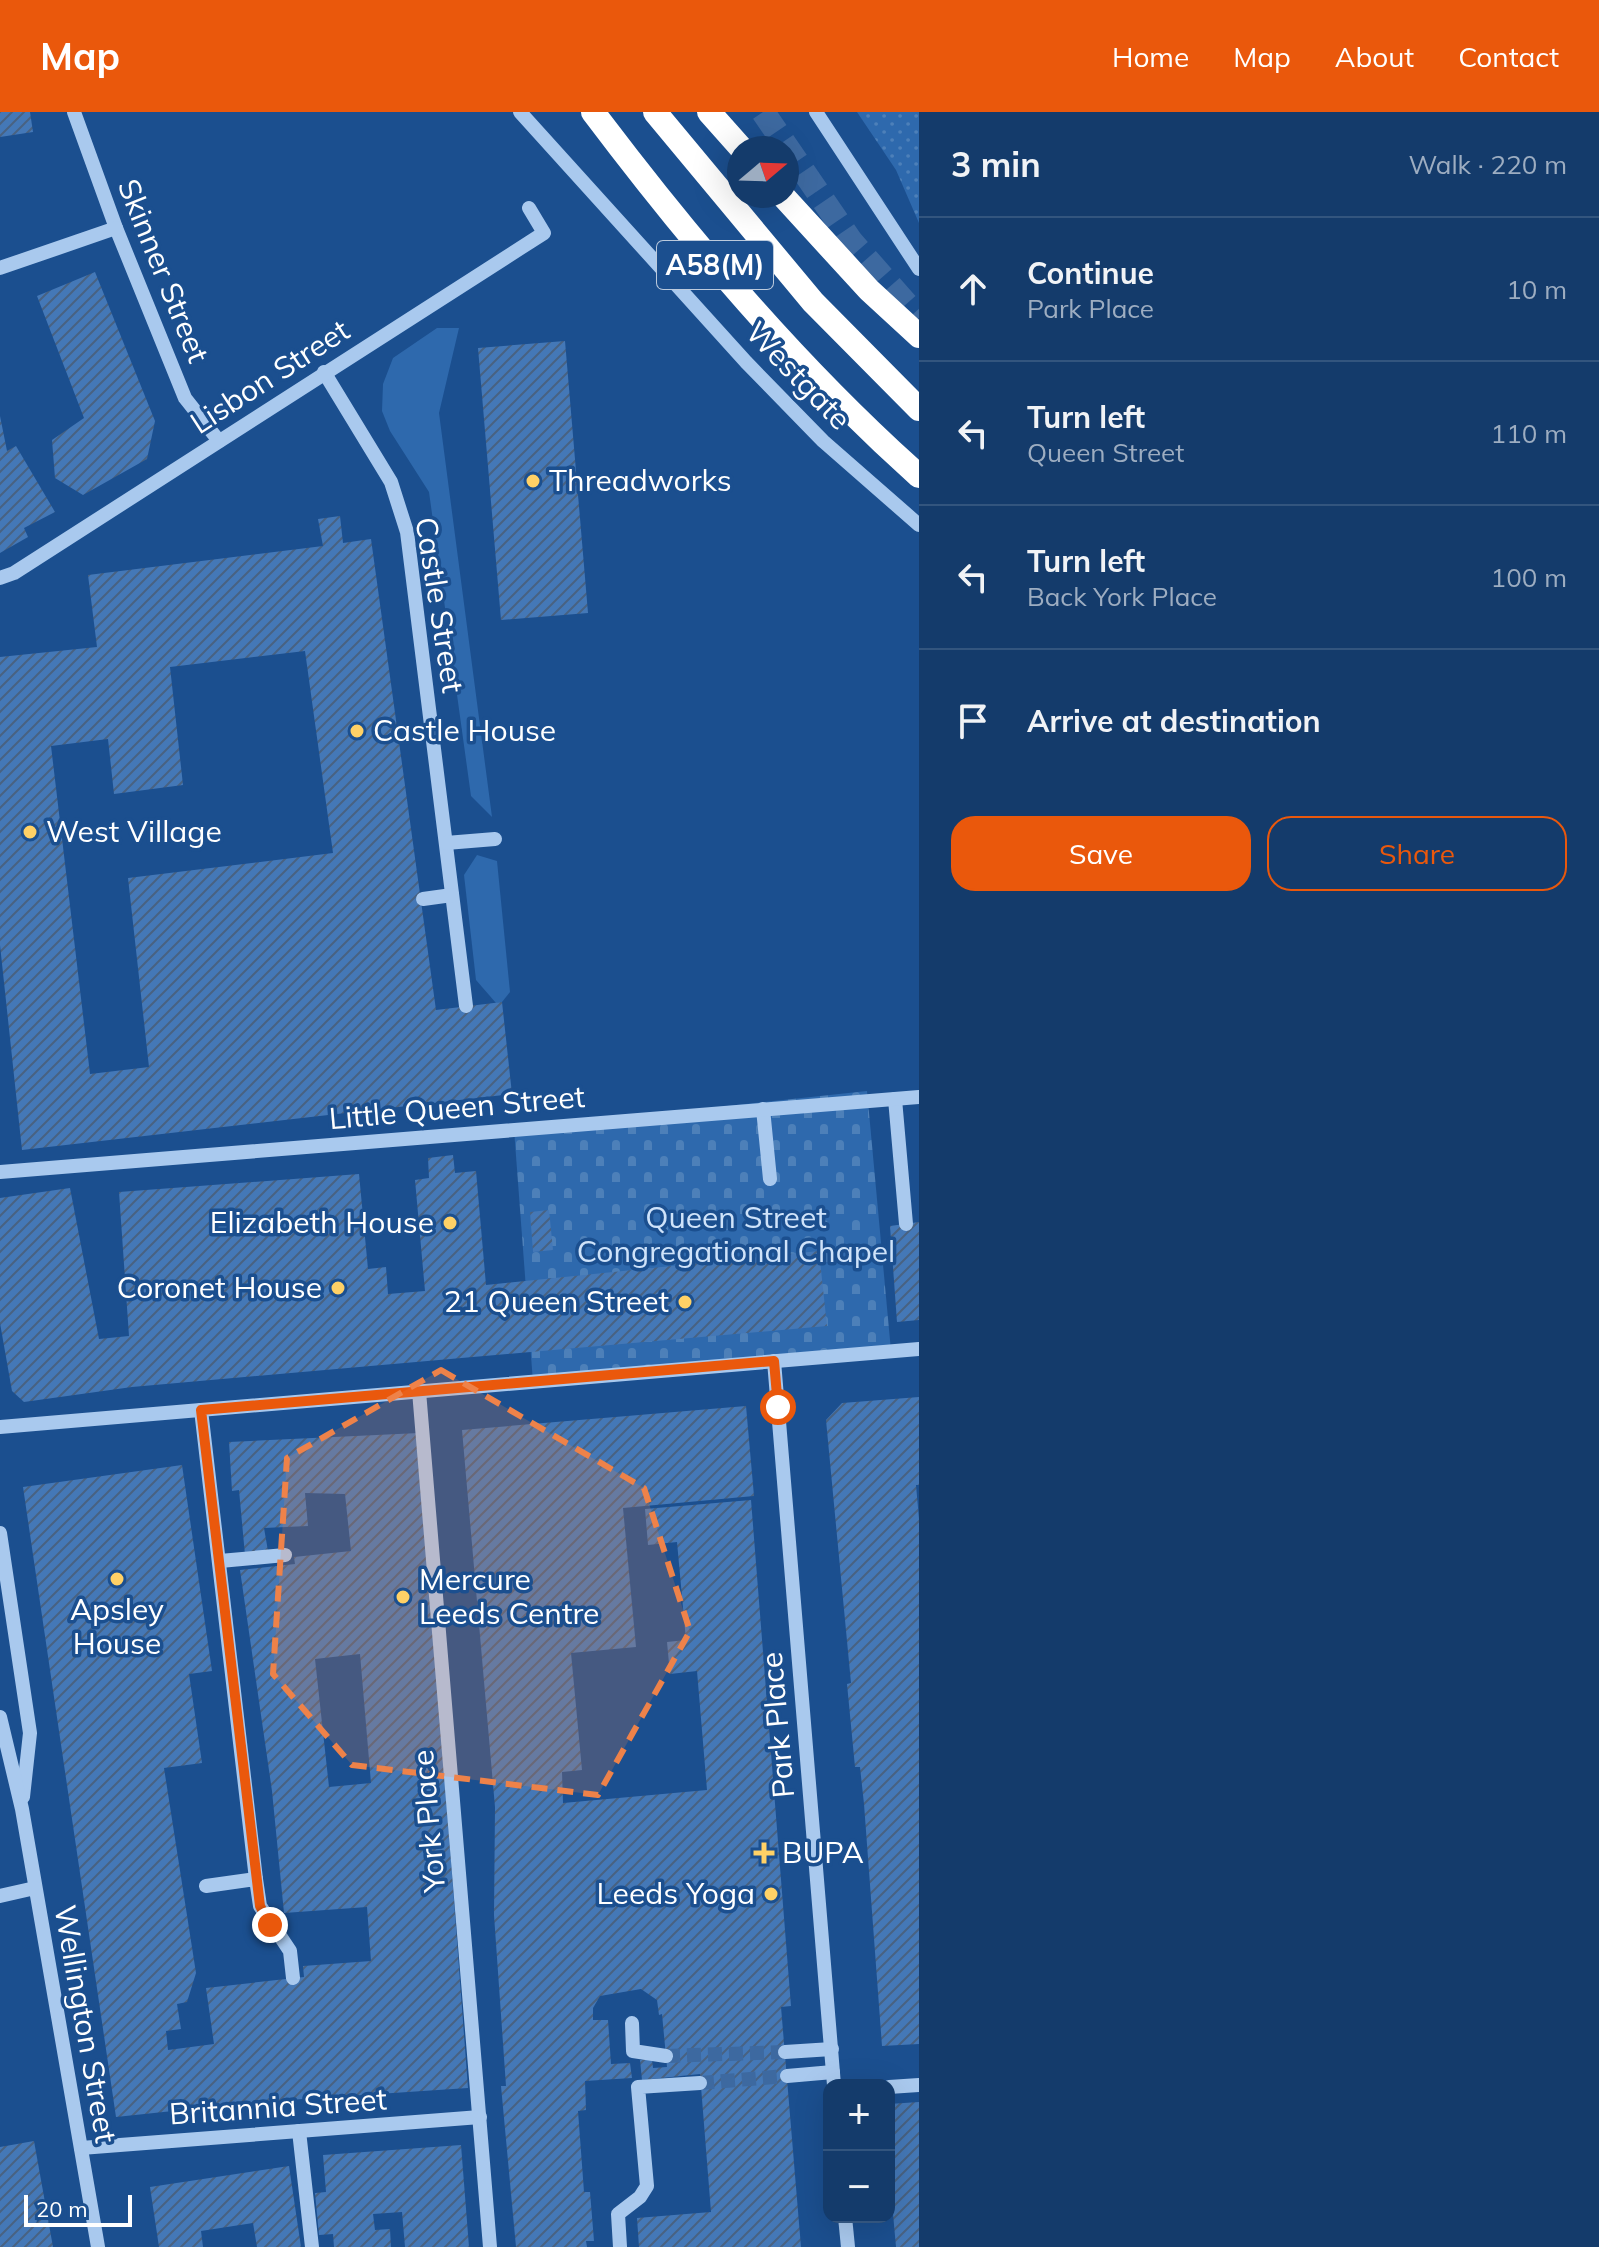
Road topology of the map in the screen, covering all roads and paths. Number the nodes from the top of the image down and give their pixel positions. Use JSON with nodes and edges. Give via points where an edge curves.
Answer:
{"nodes":[{"id":1,"x":74,"y":112,"type":"edge"},
{"id":2,"x":520,"y":112,"type":"edge"},
{"id":3,"x":584,"y":112,"type":"edge"},
{"id":4,"x":593,"y":112,"type":"edge"},
{"id":5,"x":655,"y":112,"type":"edge"},
{"id":6,"x":709,"y":112,"type":"edge"},
{"id":7,"x":816,"y":112,"type":"edge"},
{"id":8,"x":609,"y":134,"type":"junction"},
{"id":9,"x":730,"y":136,"type":"edge"},
{"id":10,"x":529,"y":208,"type":"dead end"},
{"id":11,"x":794,"y":208,"type":"edge"},
{"id":12,"x":116,"y":228,"type":"junction"},
{"id":13,"x":0,"y":268,"type":"edge"},
{"id":14,"x":919,"y":269,"type":"edge"},
{"id":15,"x":919,"y":336,"type":"edge"},
{"id":16,"x":324,"y":372,"type":"junction"},
{"id":17,"x":919,"y":409,"type":"edge"},
{"id":18,"x":219,"y":441,"type":"junction"},
{"id":19,"x":919,"y":476,"type":"edge"},
{"id":20,"x":919,"y":525,"type":"edge"},
{"id":21,"x":0,"y":578,"type":"edge"},
{"id":22,"x":495,"y":839,"type":"dead end"},
{"id":23,"x":446,"y":843,"type":"junction"},
{"id":24,"x":452,"y":895,"type":"junction"},
{"id":25,"x":423,"y":899,"type":"dead end"},
{"id":26,"x":466,"y":1006,"type":"dead end"},
{"id":27,"x":919,"y":1097,"type":"edge"},
{"id":28,"x":895,"y":1099,"type":"junction"},
{"id":29,"x":763,"y":1109,"type":"junction"},
{"id":30,"x":0,"y":1172,"type":"edge"},
{"id":31,"x":770,"y":1179,"type":"dead end"},
{"id":32,"x":906,"y":1224,"type":"dead end"},
{"id":33,"x":919,"y":1349,"type":"edge"},
{"id":34,"x":774,"y":1361,"type":"junction"},
{"id":35,"x":419,"y":1391,"type":"junction"},
{"id":36,"x":201,"y":1410,"type":"junction"},
{"id":37,"x":0,"y":1427,"type":"edge"},
{"id":38,"x":0,"y":1533,"type":"edge"},
{"id":39,"x":285,"y":1555,"type":"dead end"},
{"id":40,"x":220,"y":1561,"type":"junction"},
{"id":41,"x":0,"y":1717,"type":"edge"},
{"id":42,"x":22,"y":1809,"type":"junction"},
{"id":43,"x":256,"y":1879,"type":"junction"},
{"id":44,"x":206,"y":1886,"type":"dead end"},
{"id":45,"x":35,"y":1888,"type":"junction"},
{"id":46,"x":0,"y":1896,"type":"edge"},
{"id":47,"x":293,"y":1978,"type":"dead end"},
{"id":48,"x":632,"y":2023,"type":"dead end"},
{"id":49,"x":832,"y":2049,"type":"junction"},
{"id":50,"x":785,"y":2052,"type":"tunnel mouth"},
{"id":51,"x":666,"y":2056,"type":"tunnel mouth"},
{"id":52,"x":787,"y":2076,"type":"tunnel mouth"},
{"id":53,"x":834,"y":2078,"type":"edge"},
{"id":54,"x":700,"y":2083,"type":"tunnel mouth"},
{"id":55,"x":919,"y":2085,"type":"edge"},
{"id":56,"x":895,"y":2087,"type":"edge"},
{"id":57,"x":480,"y":2117,"type":"junction"},
{"id":58,"x":299,"y":2131,"type":"junction"},
{"id":59,"x":81,"y":2148,"type":"junction"},
{"id":60,"x":846,"y":2223,"type":"edge"},
{"id":61,"x":98,"y":2247,"type":"edge"},
{"id":62,"x":312,"y":2247,"type":"edge"},
{"id":63,"x":490,"y":2247,"type":"edge"},
{"id":64,"x":620,"y":2247,"type":"edge"},
{"id":65,"x":848,"y":2247,"type":"edge"}],
"edges":[{"from":1,"to":12,"type":"street","name":"Skinner Street"},
{"from":2,"to":20,"type":"street","name":"Westgate","via":[[746,362],[823,441]]},
{"from":3,"to":8,"type":"highway","number":"A58(M)"},
{"from":4,"to":8,"type":"highway","number":"A58(M)"},
{"from":5,"to":17,"type":"highway","number":"A58(M)","via":[[813,302]]},
{"from":6,"to":9,"type":"highway"},
{"from":7,"to":14,"type":"street"},
{"from":8,"to":19,"type":"highway","number":"A58(M)","via":[[785,345]]},
{"from":10,"to":16,"type":"street","name":"Lisbon Street","via":[[544,233]]},
{"from":11,"to":15,"type":"highway","number":"A58(M)"},
{"from":12,"to":13,"type":"street"},
{"from":12,"to":18,"type":"street","name":"Skinner Street","via":[[185,398]]},
{"from":16,"to":18,"type":"street","name":"Lisbon Street"},
{"from":16,"to":23,"type":"street","name":"Castle Street","via":[[391,482],[407,532]]},
{"from":18,"to":21,"type":"street","name":"Lisbon Street"},
{"from":22,"to":23,"type":"street"},
{"from":23,"to":24,"type":"street","name":"Castle Street"},
{"from":24,"to":25,"type":"street"},
{"from":24,"to":26,"type":"street","name":"Castle Street"},
{"from":27,"to":28,"type":"street","name":"Little Queen Street"},
{"from":28,"to":29,"type":"street","name":"Little Queen Street"},
{"from":28,"to":32,"type":"street"},
{"from":29,"to":30,"type":"street","name":"Little Queen Street"},
{"from":29,"to":31,"type":"street"},
{"from":33,"to":34,"type":"street"},
{"from":34,"to":35,"type":"street"},
{"from":34,"to":49,"type":"street","name":"Park Place"},
{"from":35,"to":36,"type":"street"},
{"from":35,"to":57,"type":"street","name":"York Place"},
{"from":36,"to":37,"type":"street"},
{"from":36,"to":40,"type":"street"},
{"from":38,"to":42,"type":"street","name":"Wellington Street","via":[[30,1733]]},
{"from":39,"to":40,"type":"street"},
{"from":40,"to":43,"type":"street"},
{"from":41,"to":42,"type":"street","name":"Wellington Street"},
{"from":42,"to":45,"type":"street","name":"Wellington Street"},
{"from":43,"to":44,"type":"street"},
{"from":43,"to":47,"type":"street","via":[[260,1906],[290,1951]]},
{"from":45,"to":46,"type":"street"},
{"from":45,"to":59,"type":"street","name":"Wellington Street"},
{"from":48,"to":51,"type":"street","via":[[633,2051]]},
{"from":49,"to":50,"type":"street"},
{"from":49,"to":53,"type":"street","name":"Park Place"},
{"from":52,"to":53,"type":"street"},
{"from":54,"to":64,"type":"street","via":[[638,2087],[647,2186],[618,2214]]},
{"from":55,"to":56,"type":"street"},
{"from":57,"to":58,"type":"street","name":"Britannia Street"},
{"from":57,"to":63,"type":"street","name":"York Place"},
{"from":58,"to":59,"type":"street","name":"Britannia Street"},
{"from":58,"to":62,"type":"street"},
{"from":59,"to":61,"type":"street","name":"Wellington Street"},
{"from":60,"to":65,"type":"street"}]}
